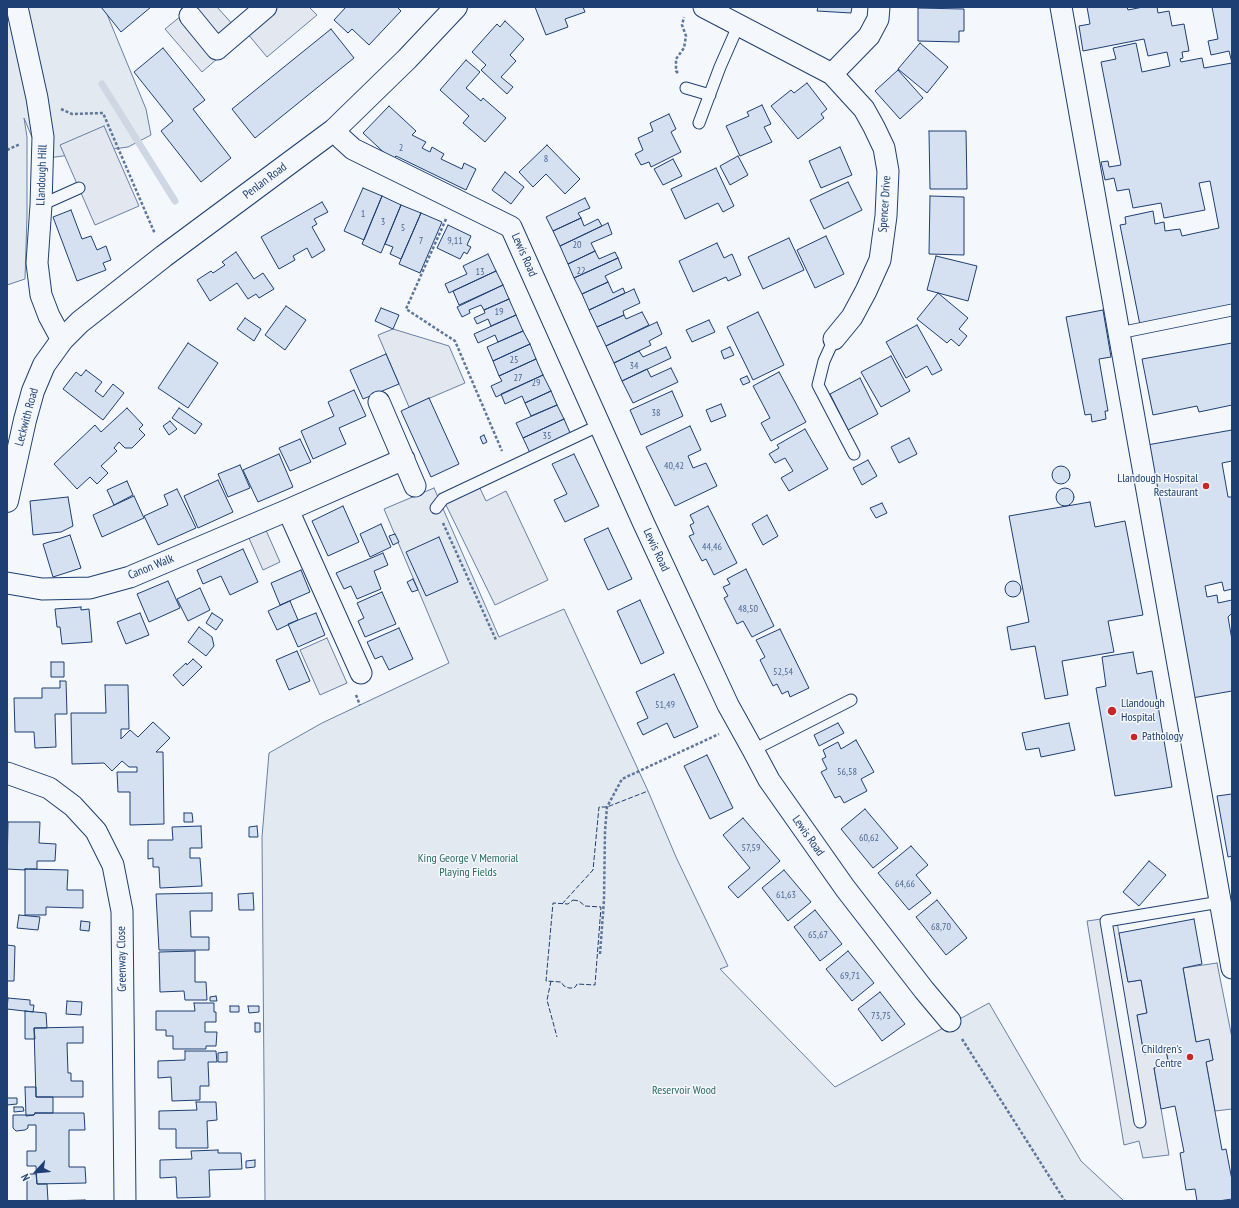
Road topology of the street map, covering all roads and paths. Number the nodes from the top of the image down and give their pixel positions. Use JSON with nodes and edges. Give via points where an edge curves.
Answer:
{"nodes":[{"id":1,"x":17,"y":7,"type":"edge"},
{"id":2,"x":266,"y":7,"type":"edge"},
{"id":3,"x":456,"y":7,"type":"edge"},
{"id":4,"x":704,"y":7,"type":"edge"},
{"id":5,"x":879,"y":7,"type":"edge"},
{"id":6,"x":1061,"y":7,"type":"edge"},
{"id":7,"x":684,"y":15,"type":"dead end"},
{"id":8,"x":190,"y":16,"type":"dead end"},
{"id":9,"x":738,"y":26,"type":"junction"},
{"id":10,"x":832,"y":74,"type":"junction"},
{"id":11,"x":679,"y":75,"type":"dead end"},
{"id":12,"x":686,"y":88,"type":"dead end"},
{"id":13,"x":710,"y":95,"type":"junction"},
{"id":14,"x":84,"y":114,"type":"dead end"},
{"id":15,"x":699,"y":123,"type":"dead end"},
{"id":16,"x":334,"y":130,"type":"junction"},
{"id":17,"x":79,"y":188,"type":"dead end"},
{"id":18,"x":455,"y":199,"type":"junction"},
{"id":19,"x":41,"y":206,"type":"junction"},
{"id":20,"x":157,"y":240,"type":"dead end"},
{"id":21,"x":1232,"y":310,"type":"edge"},
{"id":22,"x":1120,"y":333,"type":"junction"},
{"id":23,"x":834,"y":338,"type":"joint"},
{"id":24,"x":62,"y":340,"type":"junction"},
{"id":25,"x":380,"y":402,"type":"dead end"},
{"id":26,"x":600,"y":426,"type":"junction"},
{"id":27,"x":854,"y":454,"type":"dead end"},
{"id":28,"x":404,"y":459,"type":"junction"},
{"id":29,"x":509,"y":468,"type":"junction"},
{"id":30,"x":415,"y":486,"type":"dead end"},
{"id":31,"x":7,"y":499,"type":"edge"},
{"id":32,"x":436,"y":508,"type":"joint"},
{"id":33,"x":288,"y":510,"type":"junction"},
{"id":34,"x":7,"y":583,"type":"edge"},
{"id":35,"x":496,"y":640,"type":"dead end"},
{"id":36,"x":361,"y":673,"type":"dead end"},
{"id":37,"x":851,"y":700,"type":"dead end"},
{"id":38,"x":739,"y":724,"type":"junction"},
{"id":39,"x":753,"y":750,"type":"junction"},
{"id":40,"x":7,"y":773,"type":"edge"},
{"id":41,"x":1220,"y":902,"type":"junction"},
{"id":42,"x":600,"y":954,"type":"dead end"},
{"id":43,"x":1232,"y":968,"type":"edge"},
{"id":44,"x":950,"y":1021,"type":"joint"},
{"id":45,"x":1140,"y":1122,"type":"dead end"},
{"id":46,"x":125,"y":1201,"type":"edge"},
{"id":47,"x":1065,"y":1201,"type":"edge"}],
"edges":[{"from":1,"to":19,"type":"street","name":"Llandough Hill","via":[[43,137]]},
{"from":2,"to":8,"type":"street","via":[[217,49]]},
{"from":3,"to":16,"type":"main road","name":"Penlan Road"},
{"from":4,"to":9,"type":"street","name":"Spencer Drive"},
{"from":5,"to":10,"type":"street","via":[[878,19],[869,36]]},
{"from":6,"to":22,"type":"street"},
{"from":7,"to":11,"type":"path","via":[[684,48],[676,59],[676,71]]},
{"from":9,"to":10,"type":"street","name":"Spencer Drive"},
{"from":9,"to":13,"type":"lane"},
{"from":10,"to":23,"type":"street","name":"Spencer Drive","via":[[864,109],[884,148],[888,171],[886,216],[880,260],[852,317]]},
{"from":12,"to":13,"type":"lane"},
{"from":13,"to":15,"type":"lane"},
{"from":14,"to":20,"type":"path","via":[[103,113]]},
{"from":16,"to":18,"type":"street","name":"Lewis Road","via":[[353,149]]},
{"from":16,"to":24,"type":"main road","name":"Penlan Road","via":[[164,256],[80,322]]},
{"from":17,"to":19,"type":"lane"},
{"from":18,"to":26,"type":"street","name":"Lewis Road","via":[[512,227]]},
{"from":18,"to":29,"type":"path","via":[[406,309],[455,341]]},
{"from":19,"to":24,"type":"street","name":"Llandough Hill","via":[[37,263],[41,295]]},
{"from":21,"to":22,"type":"lane"},
{"from":22,"to":41,"type":"street","via":[[1137,442]]},
{"from":23,"to":27,"type":"lane","via":[[824,361],[818,385]]},
{"from":24,"to":31,"type":"main road","name":"Leckwith Road","via":[[44,366],[33,391]]},
{"from":25,"to":28,"type":"street"},
{"from":26,"to":29,"type":"lane"},
{"from":26,"to":38,"type":"street","name":"Lewis Road","via":[[716,680]]},
{"from":28,"to":30,"type":"street"},
{"from":28,"to":33,"type":"street","name":"Canon Walk"},
{"from":29,"to":32,"type":"lane","via":[[443,499]]},
{"from":32,"to":35,"type":"path"},
{"from":33,"to":34,"type":"street","name":"Canon Walk","via":[[130,577],[90,588],[42,589]]},
{"from":33,"to":36,"type":"street"},
{"from":37,"to":39,"type":"lane"},
{"from":38,"to":39,"type":"street","name":"Lewis Road"},
{"from":38,"to":42,"type":"path","via":[[622,779],[607,807]]},
{"from":39,"to":44,"type":"street","name":"Lewis Road","via":[[769,780],[844,888]]},
{"from":40,"to":46,"type":"street","name":"Greenway Close","via":[[49,788],[74,806],[96,831],[113,865],[122,911]]},
{"from":41,"to":43,"type":"street"},
{"from":41,"to":45,"type":"lane","via":[[1106,921]]},
{"from":44,"to":47,"type":"path"}]}
